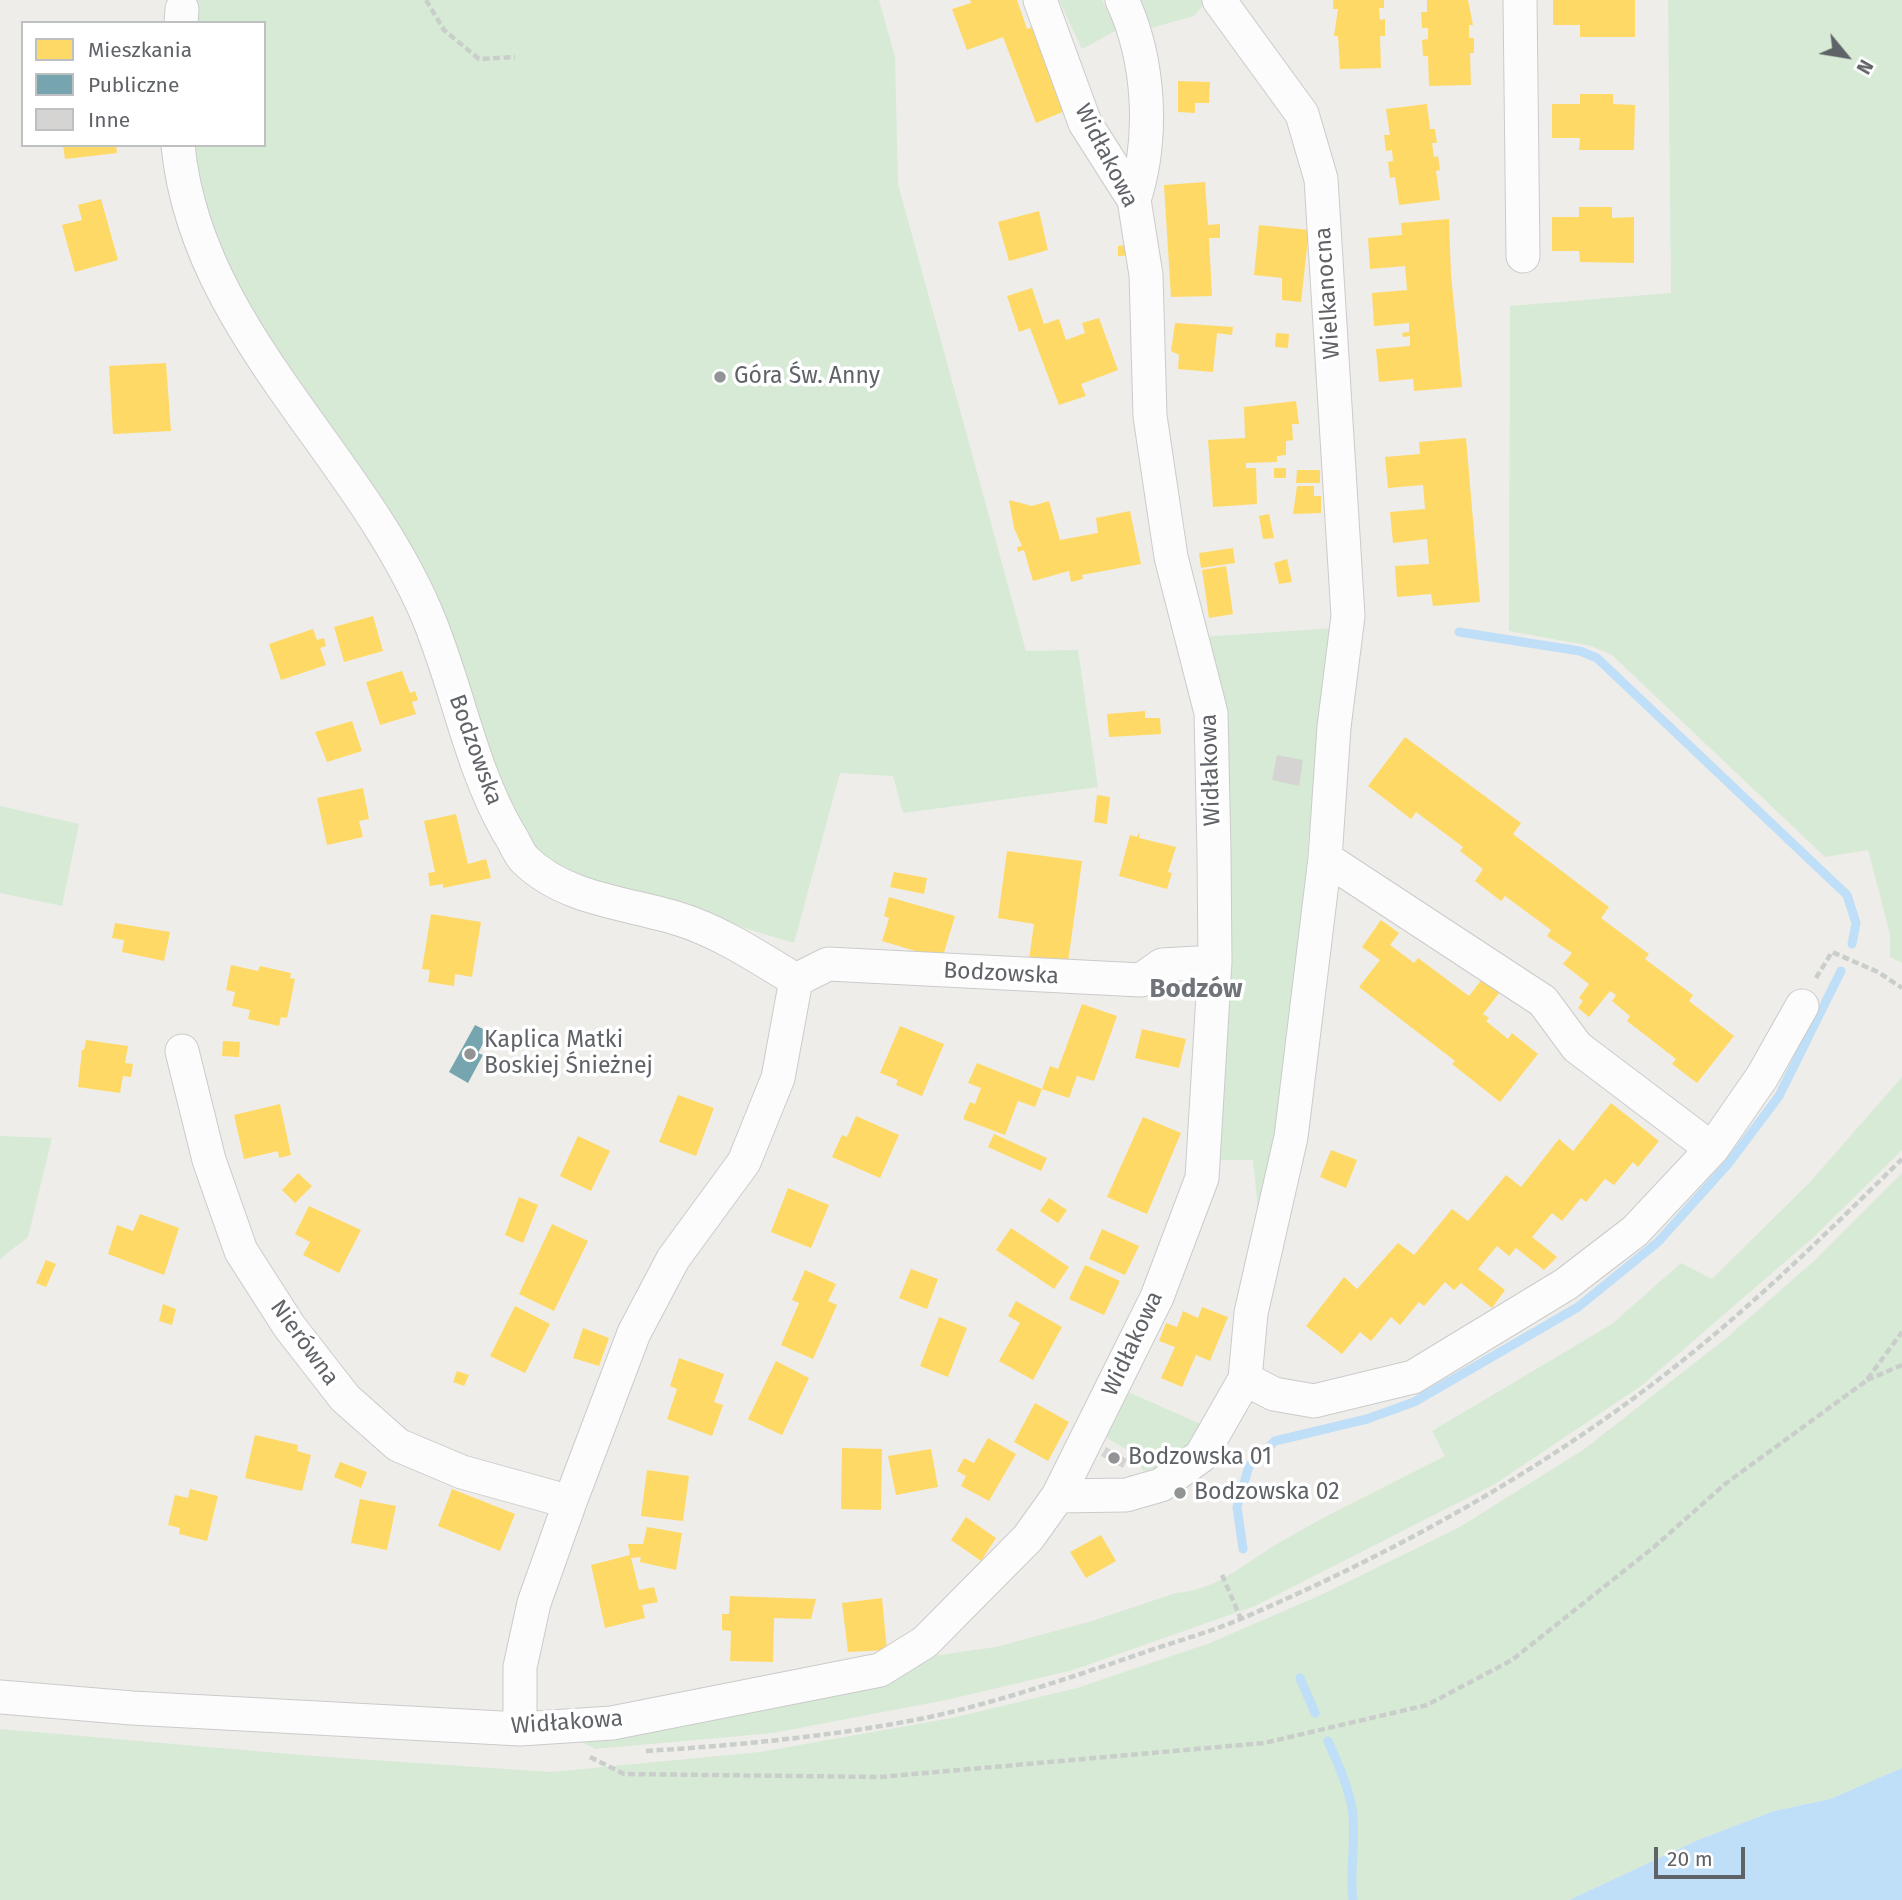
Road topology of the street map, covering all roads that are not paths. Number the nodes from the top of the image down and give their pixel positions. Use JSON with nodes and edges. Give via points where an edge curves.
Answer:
{"nodes":[{"id":1,"x":1040,"y":0,"type":"edge"},
{"id":2,"x":1122,"y":0,"type":"edge"},
{"id":3,"x":1219,"y":0,"type":"edge"},
{"id":4,"x":1520,"y":0,"type":"edge"},
{"id":5,"x":178,"y":147,"type":"edge"},
{"id":6,"x":1134,"y":200,"type":"junction"},
{"id":7,"x":1523,"y":256,"type":"dead end"},
{"id":8,"x":1325,"y":858,"type":"junction"},
{"id":9,"x":1215,"y":962,"type":"junction"},
{"id":10,"x":796,"y":980,"type":"junction"},
{"id":11,"x":1802,"y":1006,"type":"road end"},
{"id":12,"x":182,"y":1051,"type":"dead end"},
{"id":13,"x":1712,"y":1149,"type":"junction"},
{"id":14,"x":1245,"y":1379,"type":"junction"},
{"id":15,"x":1058,"y":1496,"type":"junction"},
{"id":16,"x":570,"y":1502,"type":"junction"},
{"id":17,"x":0,"y":1697,"type":"edge"},
{"id":18,"x":520,"y":1729,"type":"junction"}],
"edges":[{"from":1,"to":6,"type":"street","name":"Widłakowa","via":[[1085,123]]},
{"from":2,"to":6,"type":"street","via":[[1139,51],[1146,128],[1143,169]]},
{"from":3,"to":8,"type":"street","name":"Wielkanocna","via":[[1302,114],[1321,179],[1349,616],[1334,727]]},
{"from":4,"to":7,"type":"street"},
{"from":5,"to":10,"type":"street","name":"Bodzowska","via":[[194,226],[222,291],[358,492],[424,607],[489,798],[525,860],[567,888],[680,919],[733,942]]},
{"from":6,"to":9,"type":"street","name":"Widłakowa","via":[[1146,275],[1150,416],[1171,556],[1211,713]]},
{"from":8,"to":13,"type":"street","via":[[1543,1000],[1577,1046]]},
{"from":8,"to":14,"type":"street","via":[[1291,1138],[1251,1313]]},
{"from":9,"to":10,"type":"street","name":"Bodzowska","via":[[1162,965],[1141,979],[828,964]]},
{"from":9,"to":15,"type":"street","name":"Widłakowa","via":[[1202,1178],[1157,1297]]},
{"from":10,"to":16,"type":"street","via":[[778,1078],[744,1162],[673,1259],[634,1333]]},
{"from":11,"to":13,"type":"street","via":[[1762,1077]]},
{"from":12,"to":16,"type":"street","name":"Nierówna","via":[[209,1160],[241,1251],[289,1326],[345,1398],[398,1445],[462,1472]]},
{"from":13,"to":14,"type":"street","via":[[1607,1255],[1413,1377],[1314,1401],[1274,1394]]},
{"from":14,"to":15,"type":"street","via":[[1201,1455],[1174,1477],[1126,1495]]},
{"from":15,"to":18,"type":"street","name":"Widłakowa","via":[[1028,1538],[925,1642],[880,1670],[612,1723]]},
{"from":16,"to":18,"type":"street","via":[[531,1615],[520,1667]]},
{"from":17,"to":18,"type":"street","name":"Widłakowa"}]}
